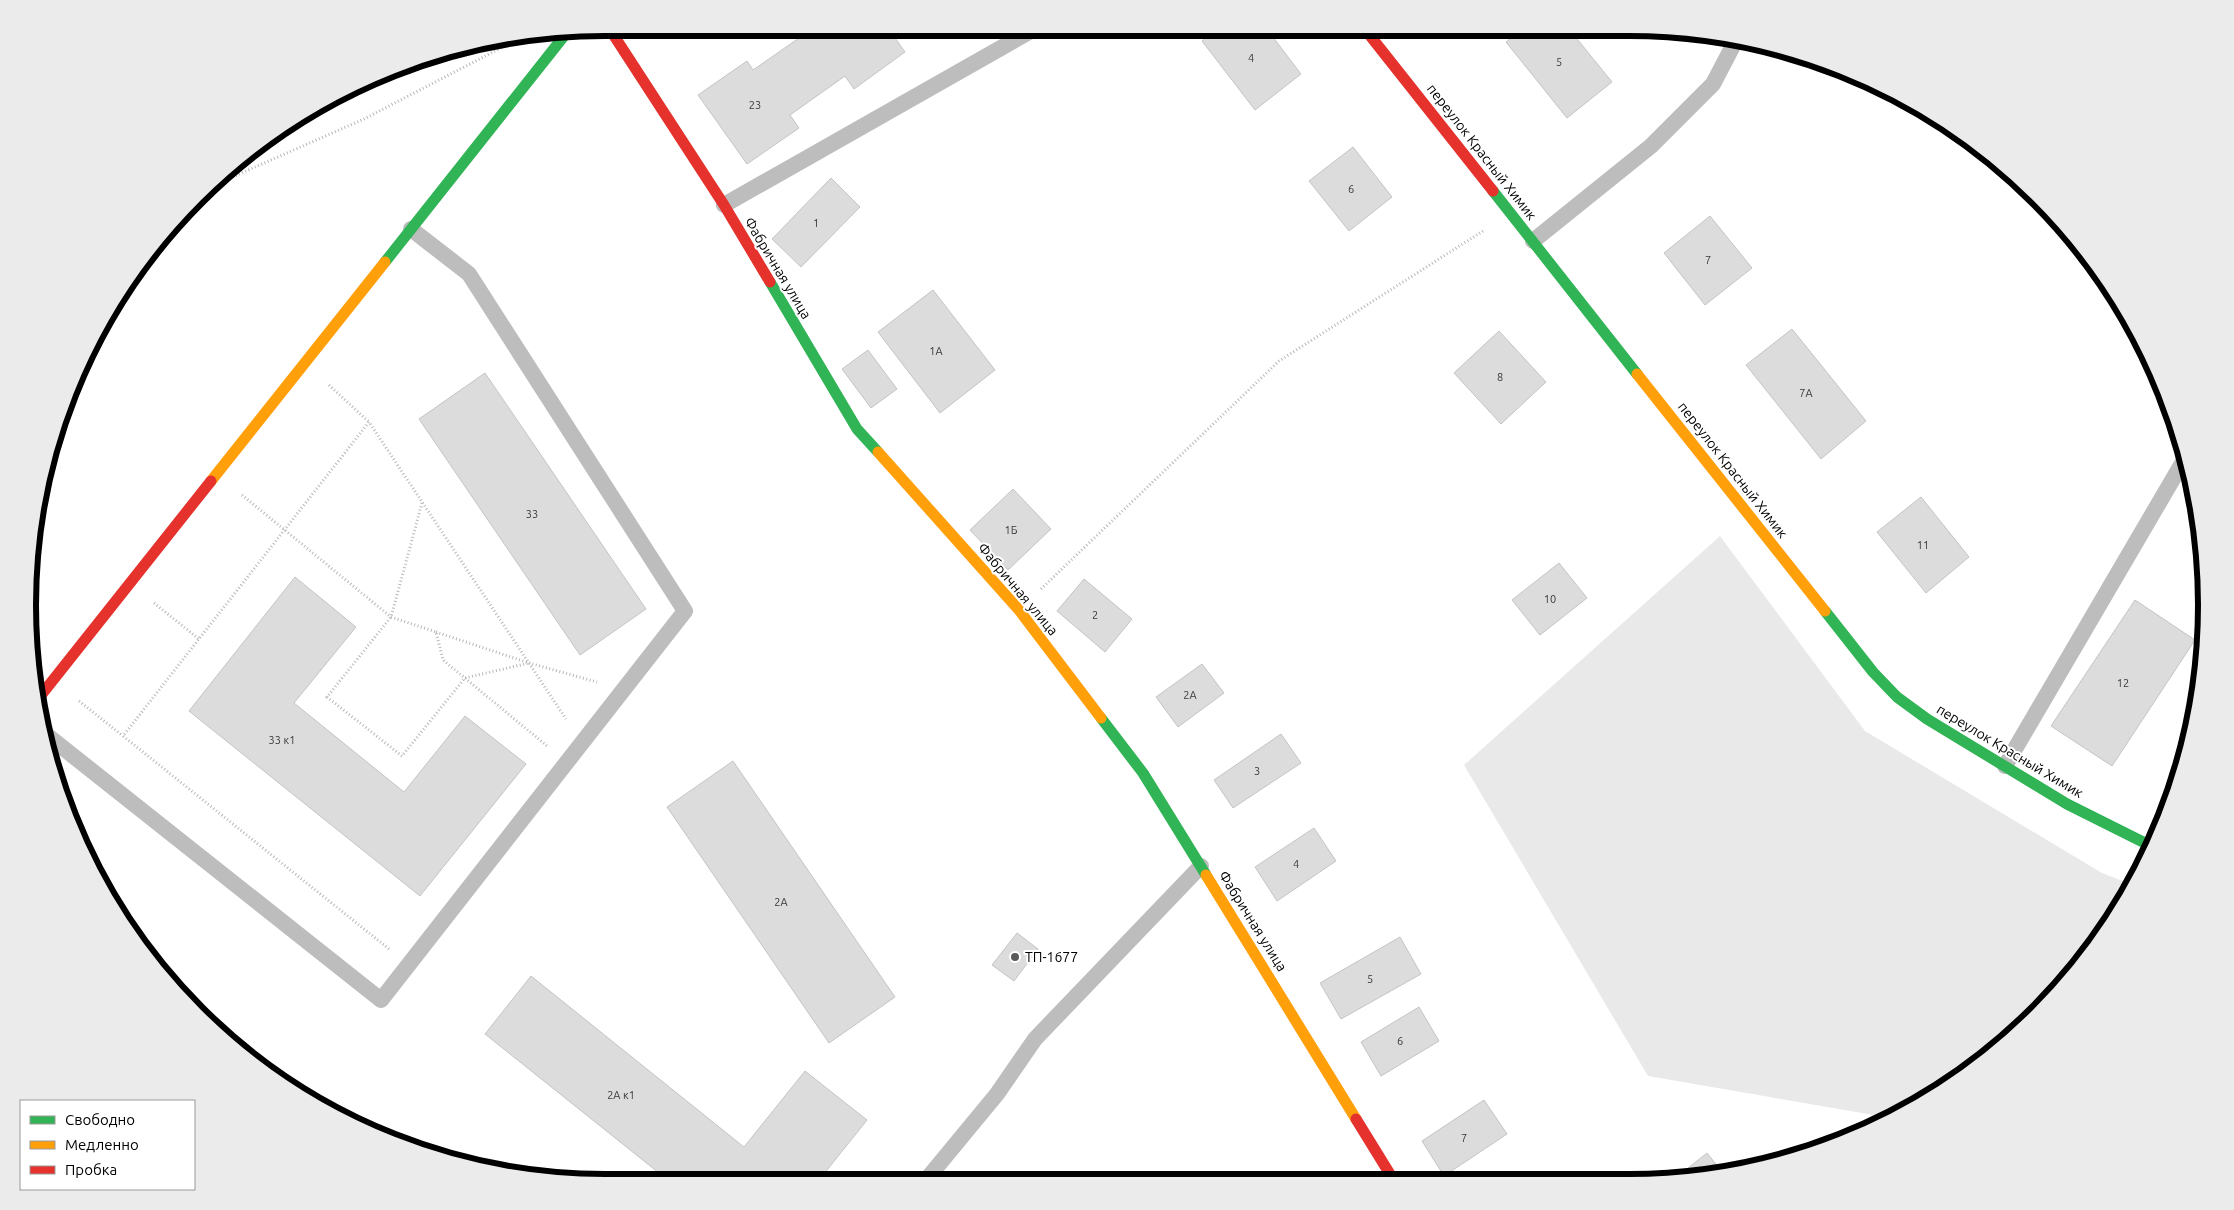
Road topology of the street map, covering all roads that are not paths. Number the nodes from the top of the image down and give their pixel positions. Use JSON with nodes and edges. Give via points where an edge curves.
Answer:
{"nodes":[{"id":1,"x":614,"y":36,"type":"edge"},
{"id":2,"x":1022,"y":36,"type":"edge"},
{"id":3,"x":1370,"y":36,"type":"edge"},
{"id":4,"x":563,"y":38,"type":"edge"},
{"id":5,"x":1733,"y":46,"type":"edge"},
{"id":6,"x":724,"y":205,"type":"junction"},
{"id":7,"x":411,"y":229,"type":"junction"},
{"id":8,"x":1533,"y":242,"type":"junction"},
{"id":9,"x":2180,"y":467,"type":"edge"},
{"id":10,"x":43,"y":692,"type":"edge"},
{"id":11,"x":53,"y":740,"type":"edge"},
{"id":12,"x":2005,"y":766,"type":"junction"},
{"id":13,"x":2145,"y":843,"type":"edge"},
{"id":14,"x":1201,"y":866,"type":"junction"},
{"id":15,"x":931,"y":1174,"type":"edge"},
{"id":16,"x":1390,"y":1174,"type":"edge"}],
"edges":[{"from":1,"to":6,"type":"street","name":"Фабричная улица"},
{"from":2,"to":6,"type":"lane"},
{"from":3,"to":8,"type":"street","name":"переулок Красный Химик"},
{"from":4,"to":7,"type":"street"},
{"from":5,"to":8,"type":"lane","via":[[1713,84],[1651,146]]},
{"from":6,"to":14,"type":"street","name":"Фабричная улица","via":[[857,429],[1019,610],[1143,773]]},
{"from":7,"to":10,"type":"street"},
{"from":7,"to":11,"type":"lane","via":[[469,274],[685,611],[381,1000]]},
{"from":8,"to":12,"type":"street","name":"переулок Красный Химик","via":[[1873,672],[1897,697],[1927,719]]},
{"from":9,"to":12,"type":"lane"},
{"from":12,"to":13,"type":"street","name":"переулок Красный Химик","via":[[2067,804]]},
{"from":14,"to":15,"type":"lane","via":[[1035,1039],[997,1094]]},
{"from":14,"to":16,"type":"street","name":"Фабричная улица"}]}
